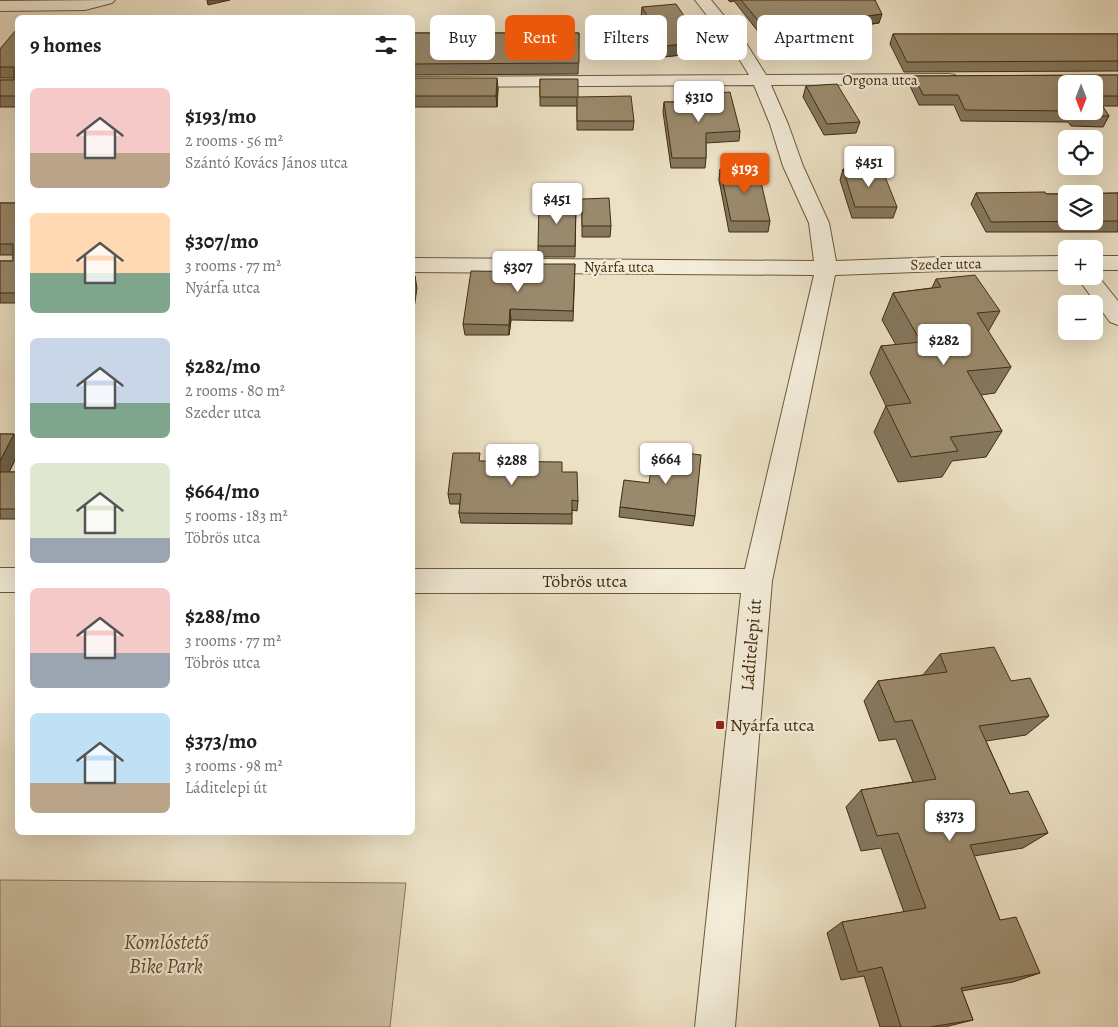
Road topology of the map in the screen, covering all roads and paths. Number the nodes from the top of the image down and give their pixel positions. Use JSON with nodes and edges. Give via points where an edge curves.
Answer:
{"nodes":[{"id":1,"x":107,"y":0,"type":"edge"},
{"id":2,"x":703,"y":0,"type":"edge"},
{"id":3,"x":0,"y":6,"type":"edge"},
{"id":4,"x":969,"y":79,"type":"edge"},
{"id":5,"x":761,"y":81,"type":"junction"},
{"id":6,"x":415,"y":82,"type":"edge"},
{"id":7,"x":1058,"y":262,"type":"edge"},
{"id":8,"x":1103,"y":262,"type":"edge"},
{"id":9,"x":1118,"y":262,"type":"edge"},
{"id":10,"x":415,"y":266,"type":"edge"},
{"id":11,"x":826,"y":268,"type":"junction"},
{"id":12,"x":1094,"y":285,"type":"edge"},
{"id":13,"x":1118,"y":317,"type":"edge"},
{"id":14,"x":0,"y":580,"type":"edge"},
{"id":15,"x":15,"y":580,"type":"edge"},
{"id":16,"x":415,"y":581,"type":"edge"},
{"id":17,"x":757,"y":581,"type":"junction"},
{"id":18,"x":715,"y":1027,"type":"edge"}],
"edges":[{"from":1,"to":3,"type":"street","via":[[84,5]]},
{"from":2,"to":5,"type":"street"},
{"from":4,"to":5,"type":"street","name":"Orgona utca"},
{"from":5,"to":6,"type":"street","name":"Orgona utca"},
{"from":5,"to":11,"type":"street","via":[[780,124],[793,166],[819,223]]},
{"from":7,"to":11,"type":"street","name":"Szeder utca"},
{"from":8,"to":9,"type":"street"},
{"from":10,"to":11,"type":"street","name":"Nyárfa utca"},
{"from":11,"to":17,"type":"street","name":"Láditelepi út"},
{"from":12,"to":13,"type":"street"},
{"from":14,"to":15,"type":"street"},
{"from":16,"to":17,"type":"street","name":"Töbrös utca"},
{"from":17,"to":18,"type":"street","name":"Láditelepi út"}]}
